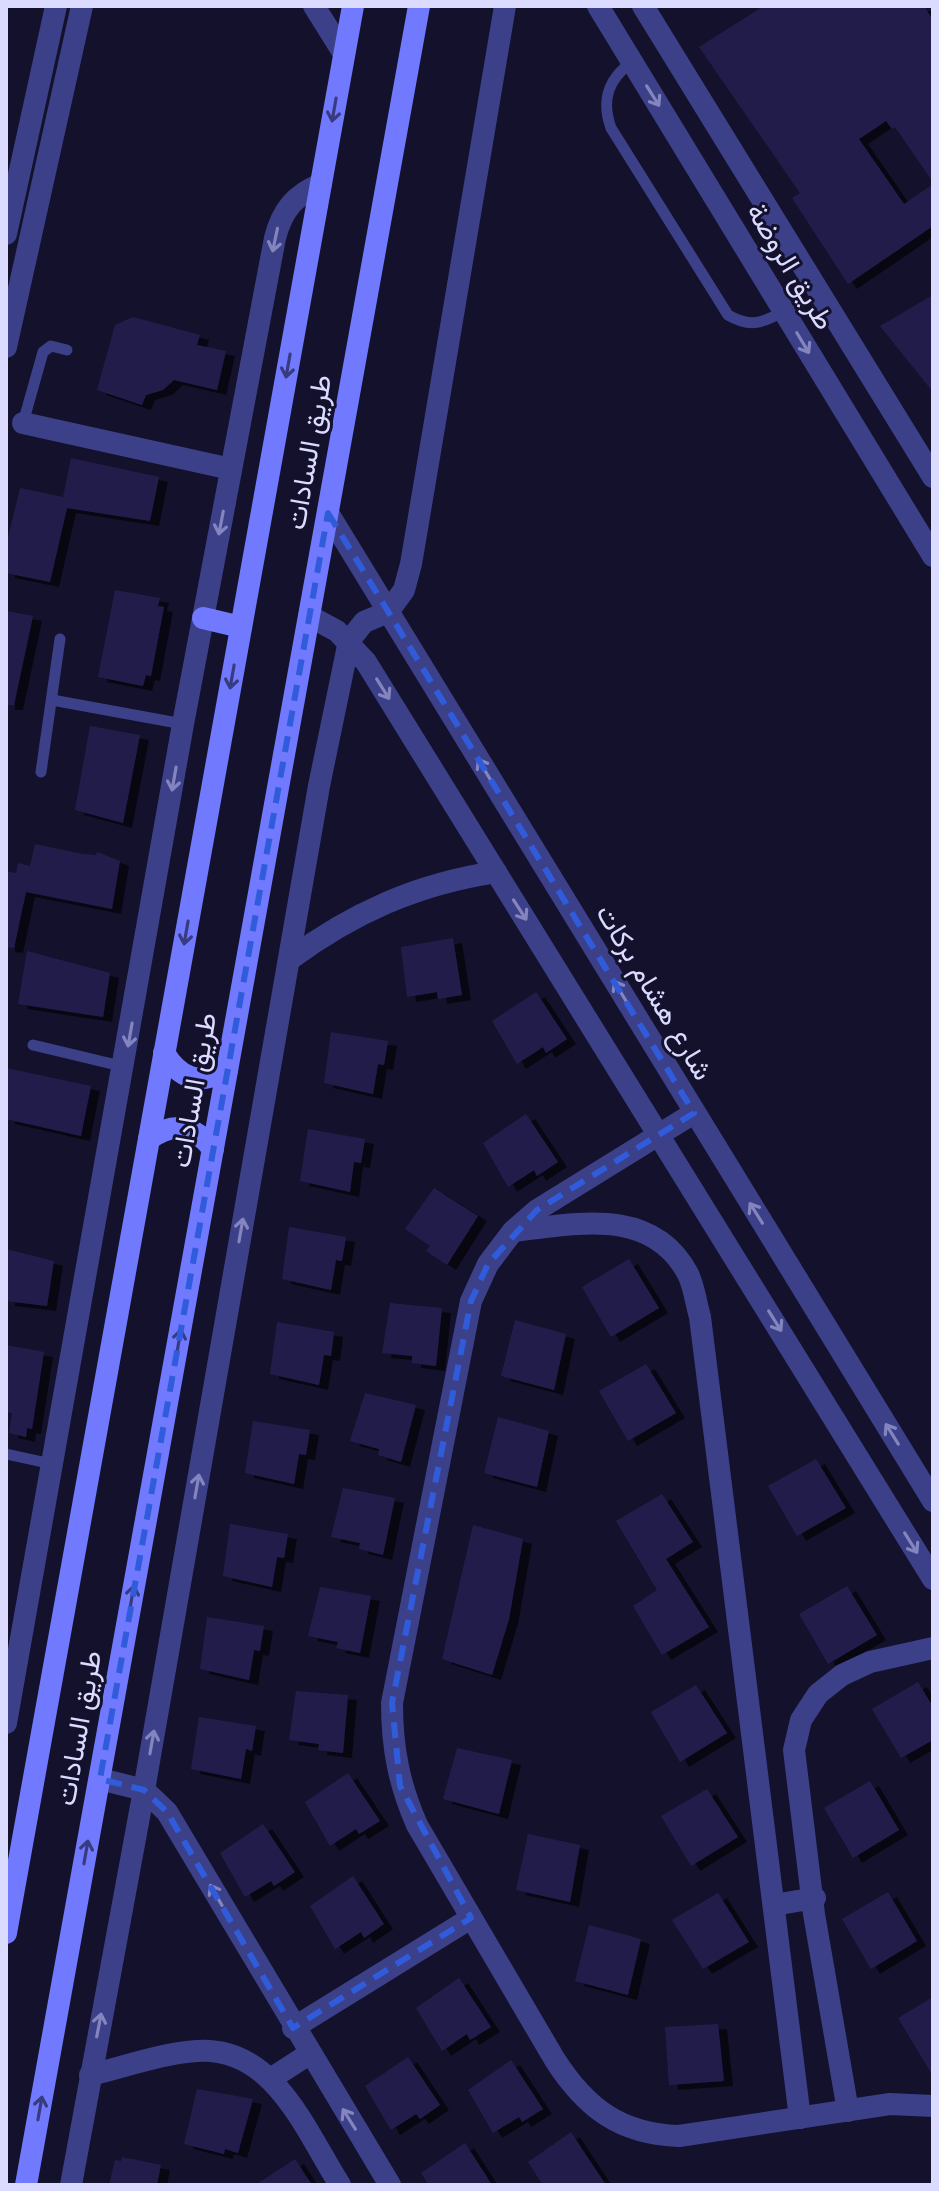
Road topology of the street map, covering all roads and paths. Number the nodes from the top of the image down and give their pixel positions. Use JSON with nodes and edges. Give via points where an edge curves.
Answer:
{"nodes":[{"id":1,"x":56,"y":6,"type":"edge"},
{"id":2,"x":82,"y":6,"type":"edge"},
{"id":3,"x":314,"y":6,"type":"edge"},
{"id":4,"x":353,"y":6,"type":"edge"},
{"id":5,"x":419,"y":6,"type":"edge"},
{"id":6,"x":505,"y":6,"type":"edge"},
{"id":7,"x":598,"y":6,"type":"edge"},
{"id":8,"x":643,"y":6,"type":"edge"},
{"id":9,"x":344,"y":54,"type":"junction"},
{"id":10,"x":632,"y":62,"type":"junction"},
{"id":11,"x":718,"y":127,"type":"junction"},
{"id":12,"x":684,"y":147,"type":"junction"},
{"id":13,"x":321,"y":184,"type":"junction"},
{"id":14,"x":754,"y":187,"type":"junction"},
{"id":15,"x":721,"y":208,"type":"junction"},
{"id":16,"x":7,"y":230,"type":"edge"},
{"id":17,"x":784,"y":311,"type":"junction"},
{"id":18,"x":6,"y":347,"type":"edge"},
{"id":19,"x":67,"y":350,"type":"dead end"},
{"id":20,"x":23,"y":423,"type":"joint"},
{"id":21,"x":905,"y":431,"type":"junction"},
{"id":22,"x":933,"y":452,"type":"edge"},
{"id":23,"x":231,"y":469,"type":"junction"},
{"id":24,"x":933,"y":477,"type":"edge"},
{"id":25,"x":328,"y":513,"type":"junction"},
{"id":26,"x":933,"y":556,"type":"edge"},
{"id":27,"x":388,"y":612,"type":"junction"},
{"id":28,"x":309,"y":616,"type":"junction"},
{"id":29,"x":203,"y":618,"type":"junction"},
{"id":30,"x":241,"y":627,"type":"junction"},
{"id":31,"x":60,"y":639,"type":"dead end"},
{"id":32,"x":349,"y":641,"type":"junction"},
{"id":33,"x":52,"y":700,"type":"junction"},
{"id":34,"x":183,"y":724,"type":"junction"},
{"id":35,"x":41,"y":772,"type":"dead end"},
{"id":36,"x":496,"y":872,"type":"junction"},
{"id":37,"x":289,"y":960,"type":"junction"},
{"id":38,"x":33,"y":1045,"type":"dead end"},
{"id":39,"x":164,"y":1053,"type":"junction"},
{"id":40,"x":125,"y":1067,"type":"junction"},
{"id":41,"x":227,"y":1070,"type":"junction"},
{"id":42,"x":694,"y":1113,"type":"junction"},
{"id":43,"x":660,"y":1134,"type":"junction"},
{"id":44,"x":149,"y":1139,"type":"junction"},
{"id":45,"x":213,"y":1149,"type":"junction"},
{"id":46,"x":513,"y":1231,"type":"junction"},
{"id":47,"x":6,"y":1454,"type":"edge"},
{"id":48,"x":53,"y":1464,"type":"junction"},
{"id":49,"x":933,"y":1501,"type":"edge"},
{"id":50,"x":933,"y":1579,"type":"edge"},
{"id":51,"x":933,"y":1648,"type":"edge"},
{"id":52,"x":6,"y":1723,"type":"edge"},
{"id":53,"x":100,"y":1779,"type":"junction"},
{"id":54,"x":144,"y":1790,"type":"junction"},
{"id":55,"x":815,"y":1898,"type":"junction"},
{"id":56,"x":774,"y":1905,"type":"junction"},
{"id":57,"x":471,"y":1918,"type":"junction"},
{"id":58,"x":6,"y":1933,"type":"edge"},
{"id":59,"x":293,"y":2028,"type":"junction"},
{"id":60,"x":309,"y":2054,"type":"junction"},
{"id":61,"x":90,"y":2075,"type":"junction"},
{"id":62,"x":272,"y":2078,"type":"junction"},
{"id":63,"x":933,"y":2106,"type":"edge"},
{"id":64,"x":848,"y":2111,"type":"junction"},
{"id":65,"x":800,"y":2118,"type":"junction"},
{"id":66,"x":26,"y":2185,"type":"edge"},
{"id":67,"x":71,"y":2185,"type":"edge"},
{"id":68,"x":340,"y":2185,"type":"edge"},
{"id":69,"x":390,"y":2185,"type":"edge"}],
"edges":[{"from":1,"to":16,"type":"street"},
{"from":2,"to":18,"type":"street"},
{"from":3,"to":9,"type":"street"},
{"from":4,"to":9,"type":"main road","name":"طريق السادات"},
{"from":5,"to":25,"type":"main road","name":"طريق السادات"},
{"from":6,"to":27,"type":"street","via":[[411,564],[404,590]]},
{"from":7,"to":10,"type":"street","name":"طريق الروضة"},
{"from":8,"to":11,"type":"street","name":"طريق الروضة"},
{"from":9,"to":13,"type":"main road","name":"طريق السادات","one_way":true},
{"from":10,"to":12,"type":"street","name":"طريق الروضة","one_way":true},
{"from":10,"to":17,"type":"lane","via":[[610,83],[605,98],[611,128],[728,315],[751,324]]},
{"from":11,"to":12,"type":"street"},
{"from":11,"to":14,"type":"street","name":"طريق الروضة"},
{"from":12,"to":15,"type":"street","name":"طريق الروضة"},
{"from":13,"to":23,"type":"street","one_way":true,"via":[[289,203],[279,219]]},
{"from":13,"to":30,"type":"main road","name":"طريق السادات","one_way":true},
{"from":14,"to":15,"type":"street"},
{"from":14,"to":21,"type":"street","name":"طريق الروضة"},
{"from":15,"to":17,"type":"street","name":"طريق الروضة"},
{"from":17,"to":26,"type":"street","name":"طريق الروضة","one_way":true},
{"from":19,"to":20,"type":"lane","via":[[51,346],[43,352]]},
{"from":20,"to":23,"type":"street"},
{"from":21,"to":22,"type":"street"},
{"from":21,"to":24,"type":"street","name":"طريق الروضة"},
{"from":23,"to":29,"type":"street","one_way":true},
{"from":25,"to":27,"type":"street","name":"شارع هشام بركات"},
{"from":25,"to":28,"type":"main road","name":"طريق السادات"},
{"from":27,"to":32,"type":"street","via":[[364,622]]},
{"from":42,"to":27,"type":"street","name":"شارع هشام بركات","one_way":true},
{"from":28,"to":32,"type":"street"},
{"from":28,"to":41,"type":"main road","name":"طريق السادات"},
{"from":29,"to":30,"type":"main road"},
{"from":29,"to":34,"type":"street"},
{"from":30,"to":39,"type":"main road","name":"طريق السادات","one_way":true},
{"from":31,"to":33,"type":"lane"},
{"from":32,"to":36,"type":"street","one_way":true},
{"from":32,"to":37,"type":"street"},
{"from":33,"to":34,"type":"lane"},
{"from":33,"to":35,"type":"lane"},
{"from":34,"to":40,"type":"street","one_way":true},
{"from":36,"to":37,"type":"street","via":[[398,896],[335,928]]},
{"from":36,"to":43,"type":"street","one_way":true},
{"from":54,"to":37,"type":"street","one_way":true},
{"from":38,"to":40,"type":"lane"},
{"from":39,"to":41,"type":"main road","via":[[175,1070],[191,1079],[209,1079]]},
{"from":39,"to":44,"type":"main road","name":"طريق السادات"},
{"from":40,"to":48,"type":"street"},
{"from":41,"to":45,"type":"main road","name":"طريق السادات"},
{"from":42,"to":43,"type":"street"},
{"from":49,"to":42,"type":"street","name":"شارع هشام بركات","one_way":true},
{"from":43,"to":46,"type":"street","via":[[537,1210]]},
{"from":43,"to":50,"type":"street","one_way":true},
{"from":44,"to":45,"type":"main road","via":[[164,1128],[183,1126],[201,1134]]},
{"from":44,"to":58,"type":"main road","name":"طريق السادات"},
{"from":53,"to":45,"type":"main road","name":"طريق السادات","one_way":true},
{"from":46,"to":56,"type":"street","via":[[630,1225],[665,1244],[688,1275],[700,1317]]},
{"from":46,"to":57,"type":"street","via":[[488,1264],[471,1301],[392,1703],[392,1745],[400,1786]]},
{"from":47,"to":48,"type":"lane"},
{"from":48,"to":52,"type":"street"},
{"from":51,"to":55,"type":"street","via":[[870,1662],[842,1675],[818,1694],[801,1720],[795,1766]]},
{"from":53,"to":54,"type":"street"},
{"from":66,"to":53,"type":"main road","name":"طريق السادات","one_way":true},
{"from":59,"to":54,"type":"street","one_way":true,"via":[[176,1825]]},
{"from":61,"to":54,"type":"street","one_way":true},
{"from":55,"to":56,"type":"street"},
{"from":55,"to":64,"type":"street"},
{"from":56,"to":65,"type":"street"},
{"from":57,"to":59,"type":"street"},
{"from":57,"to":65,"type":"street","via":[[576,2092],[605,2117],[654,2135],[679,2136]]},
{"from":59,"to":60,"type":"street"},
{"from":60,"to":62,"type":"street"},
{"from":69,"to":60,"type":"street","one_way":true},
{"from":61,"to":62,"type":"street","via":[[223,2051],[250,2060]]},
{"from":61,"to":67,"type":"street"},
{"from":62,"to":68,"type":"street"},
{"from":63,"to":64,"type":"street","via":[[890,2104]]},
{"from":64,"to":65,"type":"street"}]}
